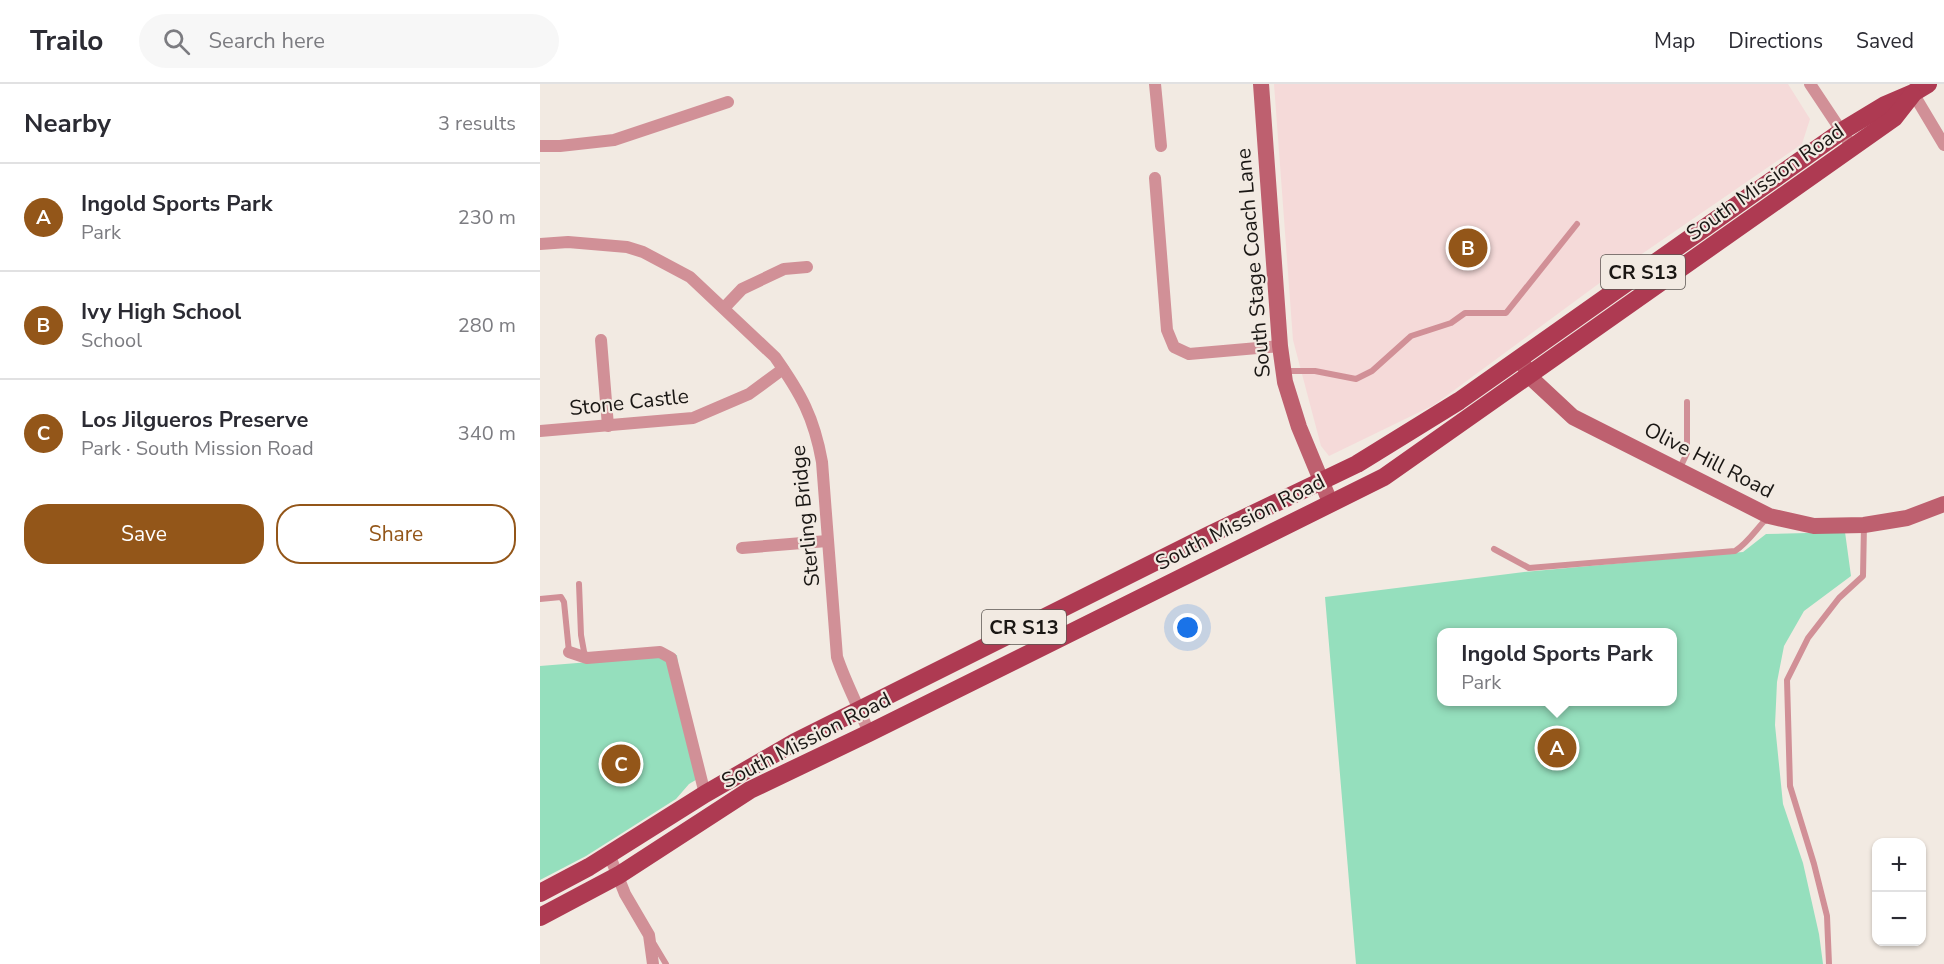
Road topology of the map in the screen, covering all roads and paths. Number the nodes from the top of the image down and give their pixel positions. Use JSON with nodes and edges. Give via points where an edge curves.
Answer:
{"nodes":[{"id":1,"x":1155,"y":84,"type":"edge"},
{"id":2,"x":1261,"y":84,"type":"edge"},
{"id":3,"x":1810,"y":84,"type":"edge"},
{"id":4,"x":1920,"y":89,"type":"edge"},
{"id":5,"x":728,"y":102,"type":"dead end"},
{"id":6,"x":1842,"y":131,"type":"junction"},
{"id":7,"x":1944,"y":145,"type":"edge"},
{"id":8,"x":540,"y":146,"type":"edge"},
{"id":9,"x":1161,"y":146,"type":"dead end"},
{"id":10,"x":1852,"y":147,"type":"junction"},
{"id":11,"x":1155,"y":178,"type":"dead end"},
{"id":12,"x":1577,"y":224,"type":"dead end"},
{"id":13,"x":540,"y":244,"type":"edge"},
{"id":14,"x":807,"y":267,"type":"dead end"},
{"id":15,"x":724,"y":308,"type":"junction"},
{"id":16,"x":601,"y":340,"type":"dead end"},
{"id":17,"x":1280,"y":346,"type":"junction"},
{"id":18,"x":1520,"y":358,"type":"junction"},
{"id":19,"x":783,"y":369,"type":"junction"},
{"id":20,"x":1284,"y":371,"type":"junction"},
{"id":21,"x":1529,"y":376,"type":"junction"},
{"id":22,"x":1687,"y":402,"type":"dead end"},
{"id":23,"x":608,"y":426,"type":"junction"},
{"id":24,"x":540,"y":431,"type":"edge"},
{"id":25,"x":1679,"y":471,"type":"junction"},
{"id":26,"x":1321,"y":480,"type":"junction"},
{"id":27,"x":1330,"y":502,"type":"junction"},
{"id":28,"x":1944,"y":504,"type":"edge"},
{"id":29,"x":1769,"y":516,"type":"junction"},
{"id":30,"x":1864,"y":525,"type":"junction"},
{"id":31,"x":827,"y":541,"type":"junction"},
{"id":32,"x":742,"y":548,"type":"dead end"},
{"id":33,"x":1494,"y":549,"type":"dead end"},
{"id":34,"x":579,"y":584,"type":"dead end"},
{"id":35,"x":540,"y":599,"type":"edge"},
{"id":36,"x":569,"y":652,"type":"joint"},
{"id":37,"x":585,"y":657,"type":"junction"},
{"id":38,"x":860,"y":709,"type":"junction"},
{"id":39,"x":869,"y":734,"type":"junction"},
{"id":40,"x":705,"y":794,"type":"junction"},
{"id":41,"x":609,"y":854,"type":"junction"},
{"id":42,"x":619,"y":875,"type":"junction"},
{"id":43,"x":540,"y":893,"type":"edge"},
{"id":44,"x":540,"y":917,"type":"edge"},
{"id":45,"x":649,"y":935,"type":"junction"},
{"id":46,"x":653,"y":964,"type":"edge"},
{"id":47,"x":666,"y":964,"type":"edge"},
{"id":48,"x":1829,"y":964,"type":"edge"}],
"edges":[{"from":1,"to":9,"type":"street"},
{"from":2,"to":17,"type":"main road","name":"South Stage Coach Lane"},
{"from":3,"to":6,"type":"street"},
{"from":4,"to":6,"type":"main road","name":"South Mission Road","number":"CR S13"},
{"from":4,"to":7,"type":"street"},
{"from":4,"to":10,"type":"main road","name":"South Mission Road","number":"CR S13","via":[[1894,118]]},
{"from":5,"to":8,"type":"street","via":[[614,140]]},
{"from":6,"to":10,"type":"street"},
{"from":6,"to":18,"type":"main road","name":"South Mission Road","number":"CR S13"},
{"from":10,"to":21,"type":"main road","name":"South Mission Road","number":"CR S13"},
{"from":11,"to":17,"type":"street","via":[[1167,330],[1174,347],[1189,354]]},
{"from":12,"to":20,"type":"lane","via":[[1506,313],[1465,313],[1451,323],[1410,336],[1372,371],[1356,379],[1315,371]]},
{"from":13,"to":15,"type":"street","name":"Sterling Bridge","via":[[568,242],[643,252],[690,277]]},
{"from":14,"to":15,"type":"street","via":[[784,269],[741,289]]},
{"from":15,"to":19,"type":"street","name":"Sterling Bridge"},
{"from":16,"to":23,"type":"street"},
{"from":17,"to":20,"type":"main road","name":"South Stage Coach Lane"},
{"from":18,"to":21,"type":"main road","name":"Olive Hill Road"},
{"from":18,"to":26,"type":"main road","name":"South Mission Road","number":"CR S13","via":[[1460,401],[1357,464]]},
{"from":19,"to":23,"type":"street","name":"Stone Castle","via":[[749,394],[693,418]]},
{"from":19,"to":31,"type":"street","name":"Sterling Bridge","via":[[805,403],[818,438]]},
{"from":20,"to":26,"type":"main road","name":"South Stage Coach Lane","via":[[1299,427]]},
{"from":21,"to":25,"type":"main road","name":"Olive Hill Road","via":[[1573,417]]},
{"from":21,"to":27,"type":"main road","name":"South Mission Road","number":"CR S13","via":[[1384,477]]},
{"from":22,"to":25,"type":"lane","via":[[1687,453]]},
{"from":23,"to":24,"type":"street","name":"Stone Castle"},
{"from":25,"to":29,"type":"main road","name":"Olive Hill Road"},
{"from":26,"to":27,"type":"main road","name":"South Stage Coach Lane"},
{"from":26,"to":38,"type":"main road","name":"South Mission Road","number":"CR S13"},
{"from":27,"to":39,"type":"main road","name":"South Mission Road","number":"CR S13"},
{"from":28,"to":30,"type":"main road","name":"Olive Hill Road","via":[[1907,518]]},
{"from":29,"to":30,"type":"main road","name":"Olive Hill Road","via":[[1814,526]]},
{"from":29,"to":33,"type":"lane","via":[[1735,551],[1529,568]]},
{"from":30,"to":48,"type":"lane","via":[[1863,576],[1839,598],[1808,638],[1787,680],[1790,786],[1827,916]]},
{"from":31,"to":32,"type":"street"},
{"from":31,"to":38,"type":"street","name":"Sterling Bridge","via":[[837,657]]},
{"from":34,"to":37,"type":"lane"},
{"from":35,"to":36,"type":"lane","via":[[561,597],[564,602]]},
{"from":36,"to":37,"type":"street"},
{"from":37,"to":40,"type":"street","via":[[660,652],[671,658]]},
{"from":38,"to":39,"type":"street","name":"Sterling Bridge"},
{"from":38,"to":40,"type":"main road","name":"South Mission Road","number":"CR S13"},
{"from":39,"to":42,"type":"main road","name":"South Mission Road","number":"CR S13","via":[[750,790]]},
{"from":40,"to":41,"type":"main road","name":"South Mission Road","number":"CR S13"},
{"from":41,"to":42,"type":"street"},
{"from":41,"to":43,"type":"main road","name":"South Mission Road","number":"CR S13"},
{"from":42,"to":44,"type":"main road","name":"South Mission Road","number":"CR S13"},
{"from":42,"to":45,"type":"street","via":[[625,894]]},
{"from":45,"to":46,"type":"street"},
{"from":45,"to":47,"type":"lane"}]}
